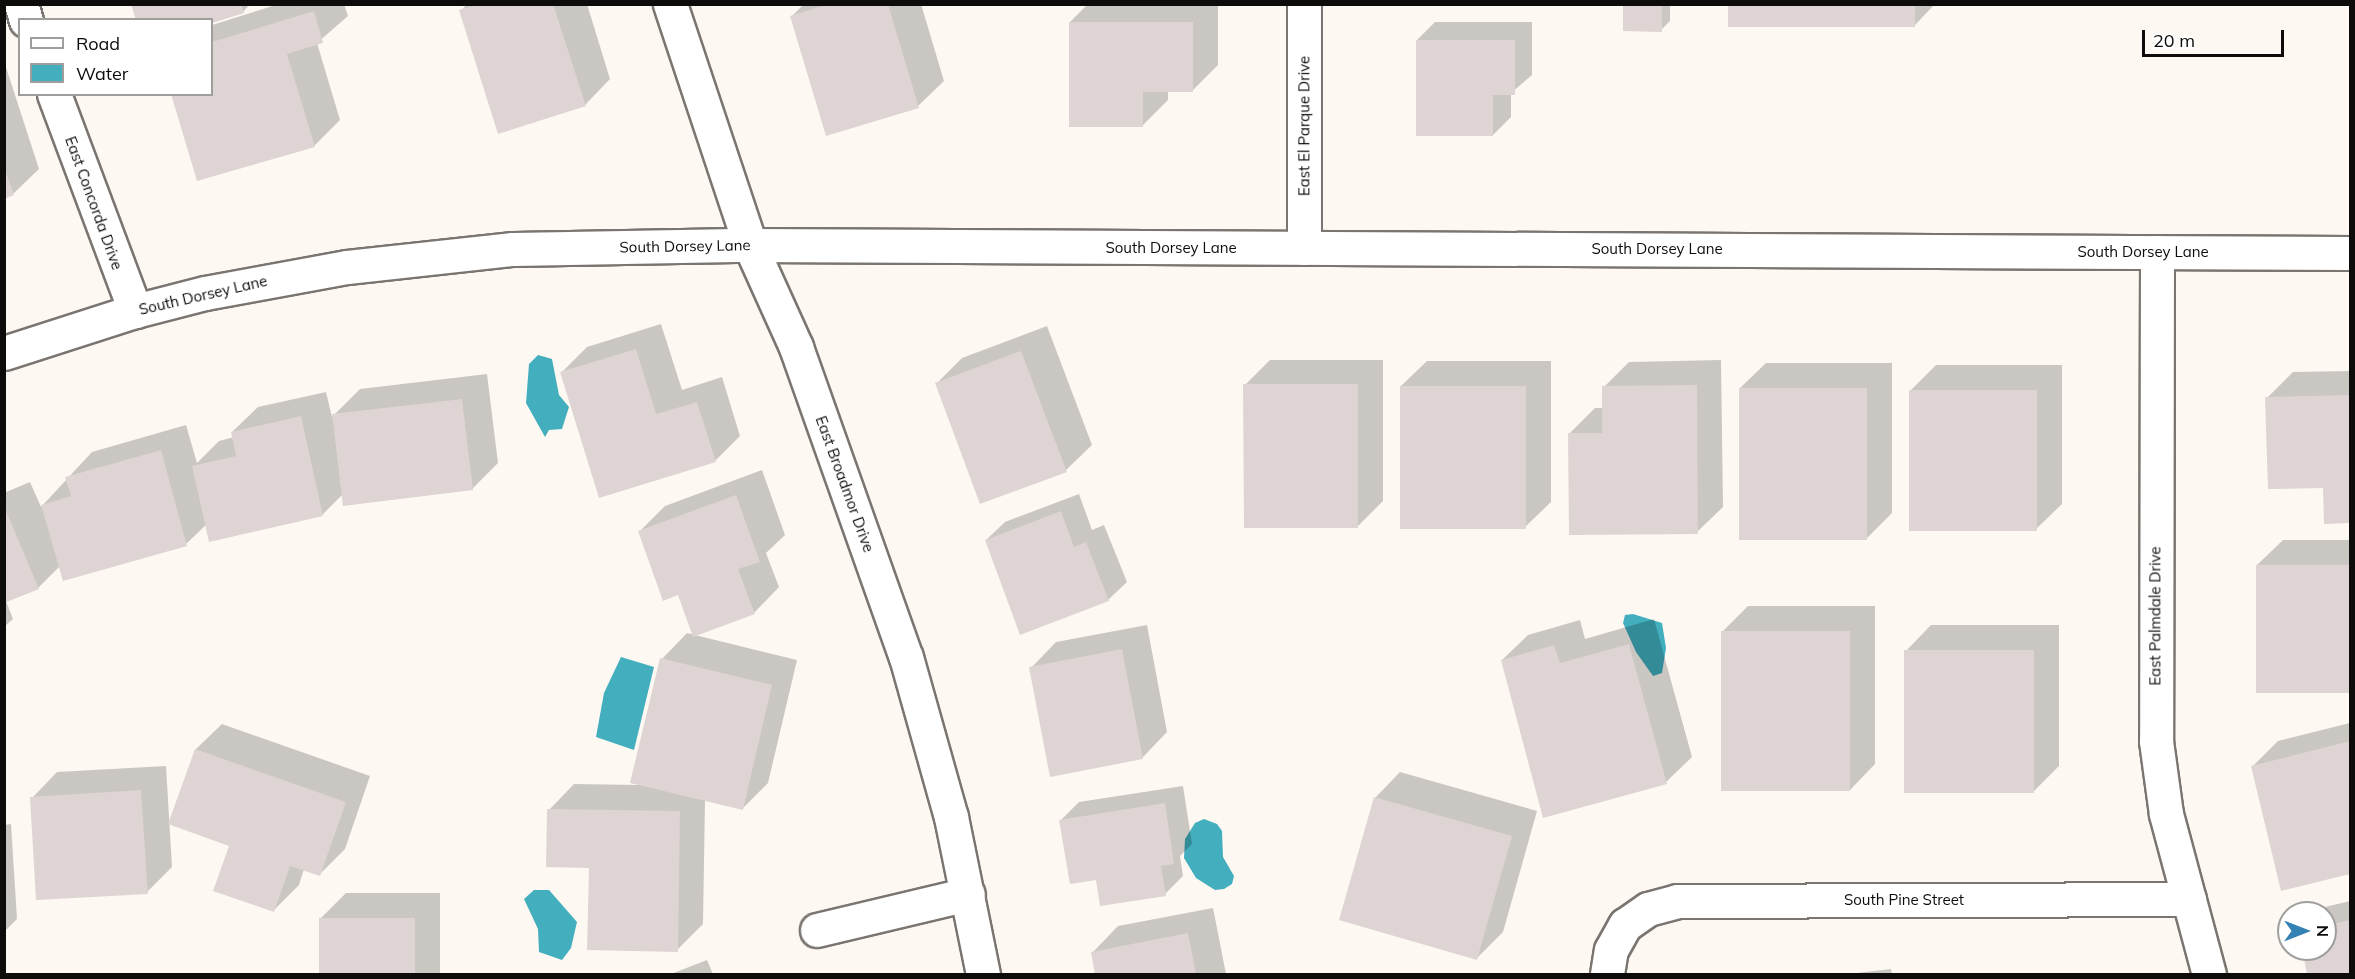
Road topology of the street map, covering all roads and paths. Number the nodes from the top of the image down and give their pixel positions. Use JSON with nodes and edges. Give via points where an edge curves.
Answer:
{"nodes":[{"id":1,"x":670,"y":4,"type":"edge"},
{"id":2,"x":1304,"y":4,"type":"edge"},
{"id":3,"x":55,"y":96,"type":"edge"},
{"id":4,"x":750,"y":245,"type":"junction"},
{"id":5,"x":1304,"y":248,"type":"junction"},
{"id":6,"x":2157,"y":252,"type":"junction"},
{"id":7,"x":2350,"y":253,"type":"edge"},
{"id":8,"x":135,"y":311,"type":"junction"},
{"id":9,"x":4,"y":353,"type":"edge"},
{"id":10,"x":968,"y":894,"type":"junction"},
{"id":11,"x":2189,"y":899,"type":"junction"},
{"id":12,"x":817,"y":930,"type":"dead end"},
{"id":13,"x":983,"y":975,"type":"edge"},
{"id":14,"x":1607,"y":975,"type":"edge"},
{"id":15,"x":2209,"y":975,"type":"edge"}],
"edges":[{"from":1,"to":4,"type":"street","name":"East Broadmor Drive"},
{"from":2,"to":5,"type":"street","name":"East El Parque Drive"},
{"from":3,"to":8,"type":"street","name":"East Concorda Drive"},
{"from":4,"to":5,"type":"street","name":"South Dorsey Lane"},
{"from":4,"to":8,"type":"street","name":"South Dorsey Lane","via":[[513,249],[440,255],[281,278]]},
{"from":4,"to":10,"type":"street","name":"East Broadmor Drive","via":[[796,347],[884,590],[930,738]]},
{"from":5,"to":6,"type":"street","name":"South Dorsey Lane"},
{"from":6,"to":7,"type":"street","name":"South Dorsey Lane"},
{"from":6,"to":11,"type":"street","name":"East Palmdale Drive","via":[[2156,741],[2166,814]]},
{"from":8,"to":9,"type":"street","name":"South Dorsey Lane"},
{"from":10,"to":12,"type":"street"},
{"from":10,"to":13,"type":"street","name":"East Broadmor Drive"},
{"from":11,"to":14,"type":"street","name":"South Pine Street","via":[[1702,900],[1648,909],[1625,925],[1611,950]]},
{"from":11,"to":15,"type":"street","name":"East Palmdale Drive"}]}
